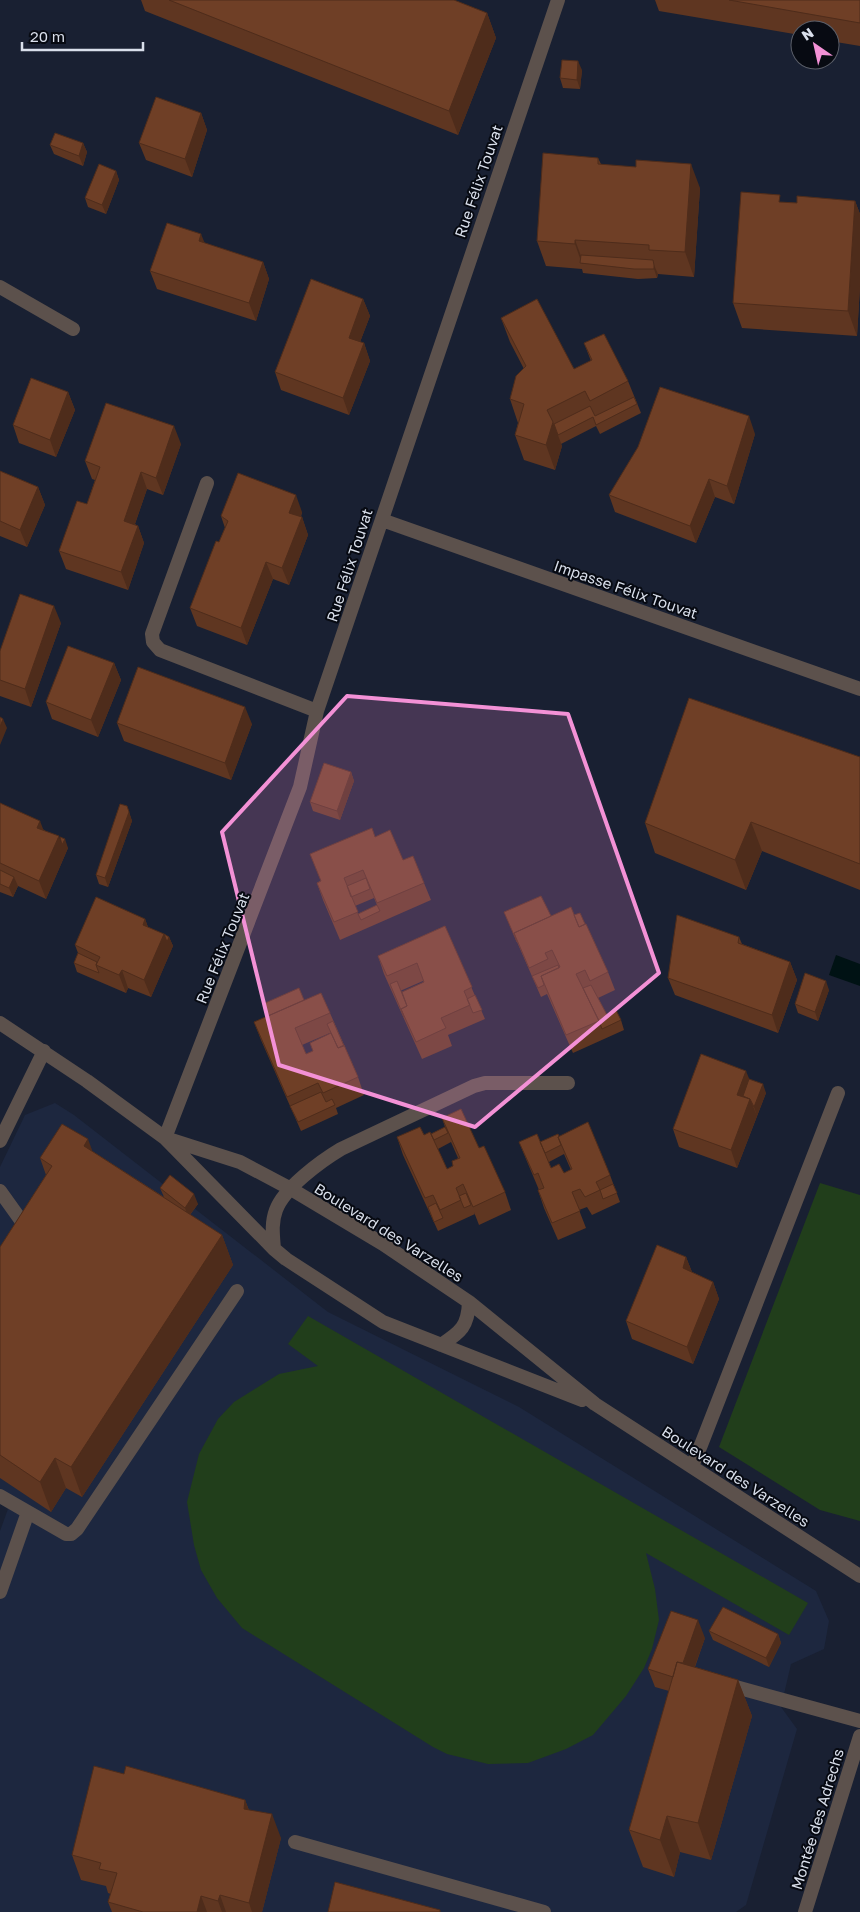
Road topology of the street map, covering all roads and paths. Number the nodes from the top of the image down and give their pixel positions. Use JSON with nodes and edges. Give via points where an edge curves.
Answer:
{"nodes":[{"id":1,"x":558,"y":0,"type":"edge"},
{"id":2,"x":0,"y":287,"type":"edge"},
{"id":3,"x":73,"y":329,"type":"dead end"},
{"id":4,"x":207,"y":483,"type":"dead end"},
{"id":5,"x":382,"y":520,"type":"junction"},
{"id":6,"x":860,"y":689,"type":"edge"},
{"id":7,"x":317,"y":711,"type":"junction"},
{"id":8,"x":0,"y":1023,"type":"edge"},
{"id":9,"x":44,"y":1051,"type":"junction"},
{"id":10,"x":568,"y":1083,"type":"dead end"},
{"id":11,"x":838,"y":1093,"type":"dead end"},
{"id":12,"x":165,"y":1138,"type":"junction"},
{"id":13,"x":0,"y":1141,"type":"edge"},
{"id":14,"x":291,"y":1189,"type":"junction"},
{"id":15,"x":0,"y":1191,"type":"edge"},
{"id":16,"x":274,"y":1249,"type":"junction"},
{"id":17,"x":20,"y":1250,"type":"edge"},
{"id":18,"x":237,"y":1291,"type":"dead end"},
{"id":19,"x":469,"y":1302,"type":"junction"},
{"id":20,"x":442,"y":1344,"type":"junction"},
{"id":21,"x":595,"y":1404,"type":"junction"},
{"id":22,"x":692,"y":1466,"type":"junction"},
{"id":23,"x":0,"y":1496,"type":"edge"},
{"id":24,"x":28,"y":1512,"type":"junction"},
{"id":25,"x":860,"y":1576,"type":"edge"},
{"id":26,"x":0,"y":1592,"type":"edge"},
{"id":27,"x":724,"y":1684,"type":"edge"},
{"id":28,"x":860,"y":1721,"type":"edge"},
{"id":29,"x":860,"y":1736,"type":"edge"},
{"id":30,"x":295,"y":1842,"type":"dead end"},
{"id":31,"x":513,"y":1908,"type":"edge"},
{"id":32,"x":544,"y":1912,"type":"edge"},
{"id":33,"x":805,"y":1912,"type":"edge"}],
"edges":[{"from":1,"to":5,"type":"street","name":"Rue Félix Touvat"},
{"from":2,"to":3,"type":"street"},
{"from":4,"to":7,"type":"street","via":[[152,634],[153,642],[160,650]]},
{"from":5,"to":6,"type":"street","name":"Impasse Félix Touvat"},
{"from":5,"to":7,"type":"street","name":"Rue Félix Touvat"},
{"from":7,"to":12,"type":"street","name":"Rue Félix Touvat","via":[[300,787]]},
{"from":8,"to":9,"type":"street","name":"Boulevard des Varzelles"},
{"from":9,"to":12,"type":"street","name":"Boulevard des Varzelles"},
{"from":9,"to":13,"type":"street"},
{"from":10,"to":14,"type":"street","via":[[485,1083],[474,1086],[341,1149]]},
{"from":11,"to":22,"type":"street"},
{"from":12,"to":14,"type":"street","name":"Boulevard des Varzelles","via":[[240,1162]]},
{"from":12,"to":16,"type":"street","name":"Boulevard des Varzelles"},
{"from":14,"to":16,"type":"street","name":"Boulevard des Varzelles","via":[[276,1210],[272,1230]]},
{"from":14,"to":19,"type":"street","name":"Boulevard des Varzelles","via":[[383,1244]]},
{"from":15,"to":17,"type":"street","via":[[28,1234]]},
{"from":16,"to":20,"type":"street","name":"Boulevard des Varzelles","via":[[383,1322]]},
{"from":18,"to":24,"type":"street","via":[[77,1529],[66,1534]]},
{"from":19,"to":20,"type":"street","name":"Boulevard des Varzelles","via":[[465,1325]]},
{"from":19,"to":21,"type":"street","name":"Boulevard des Varzelles"},
{"from":20,"to":21,"type":"street","name":"Boulevard des Varzelles"},
{"from":21,"to":22,"type":"street","name":"Boulevard des Varzelles"},
{"from":22,"to":25,"type":"street","name":"Boulevard des Varzelles"},
{"from":23,"to":24,"type":"street"},
{"from":24,"to":26,"type":"street"},
{"from":27,"to":28,"type":"street"},
{"from":29,"to":33,"type":"street","name":"Montée des Adrechs"},
{"from":30,"to":31,"type":"street"},
{"from":31,"to":32,"type":"street"}]}
